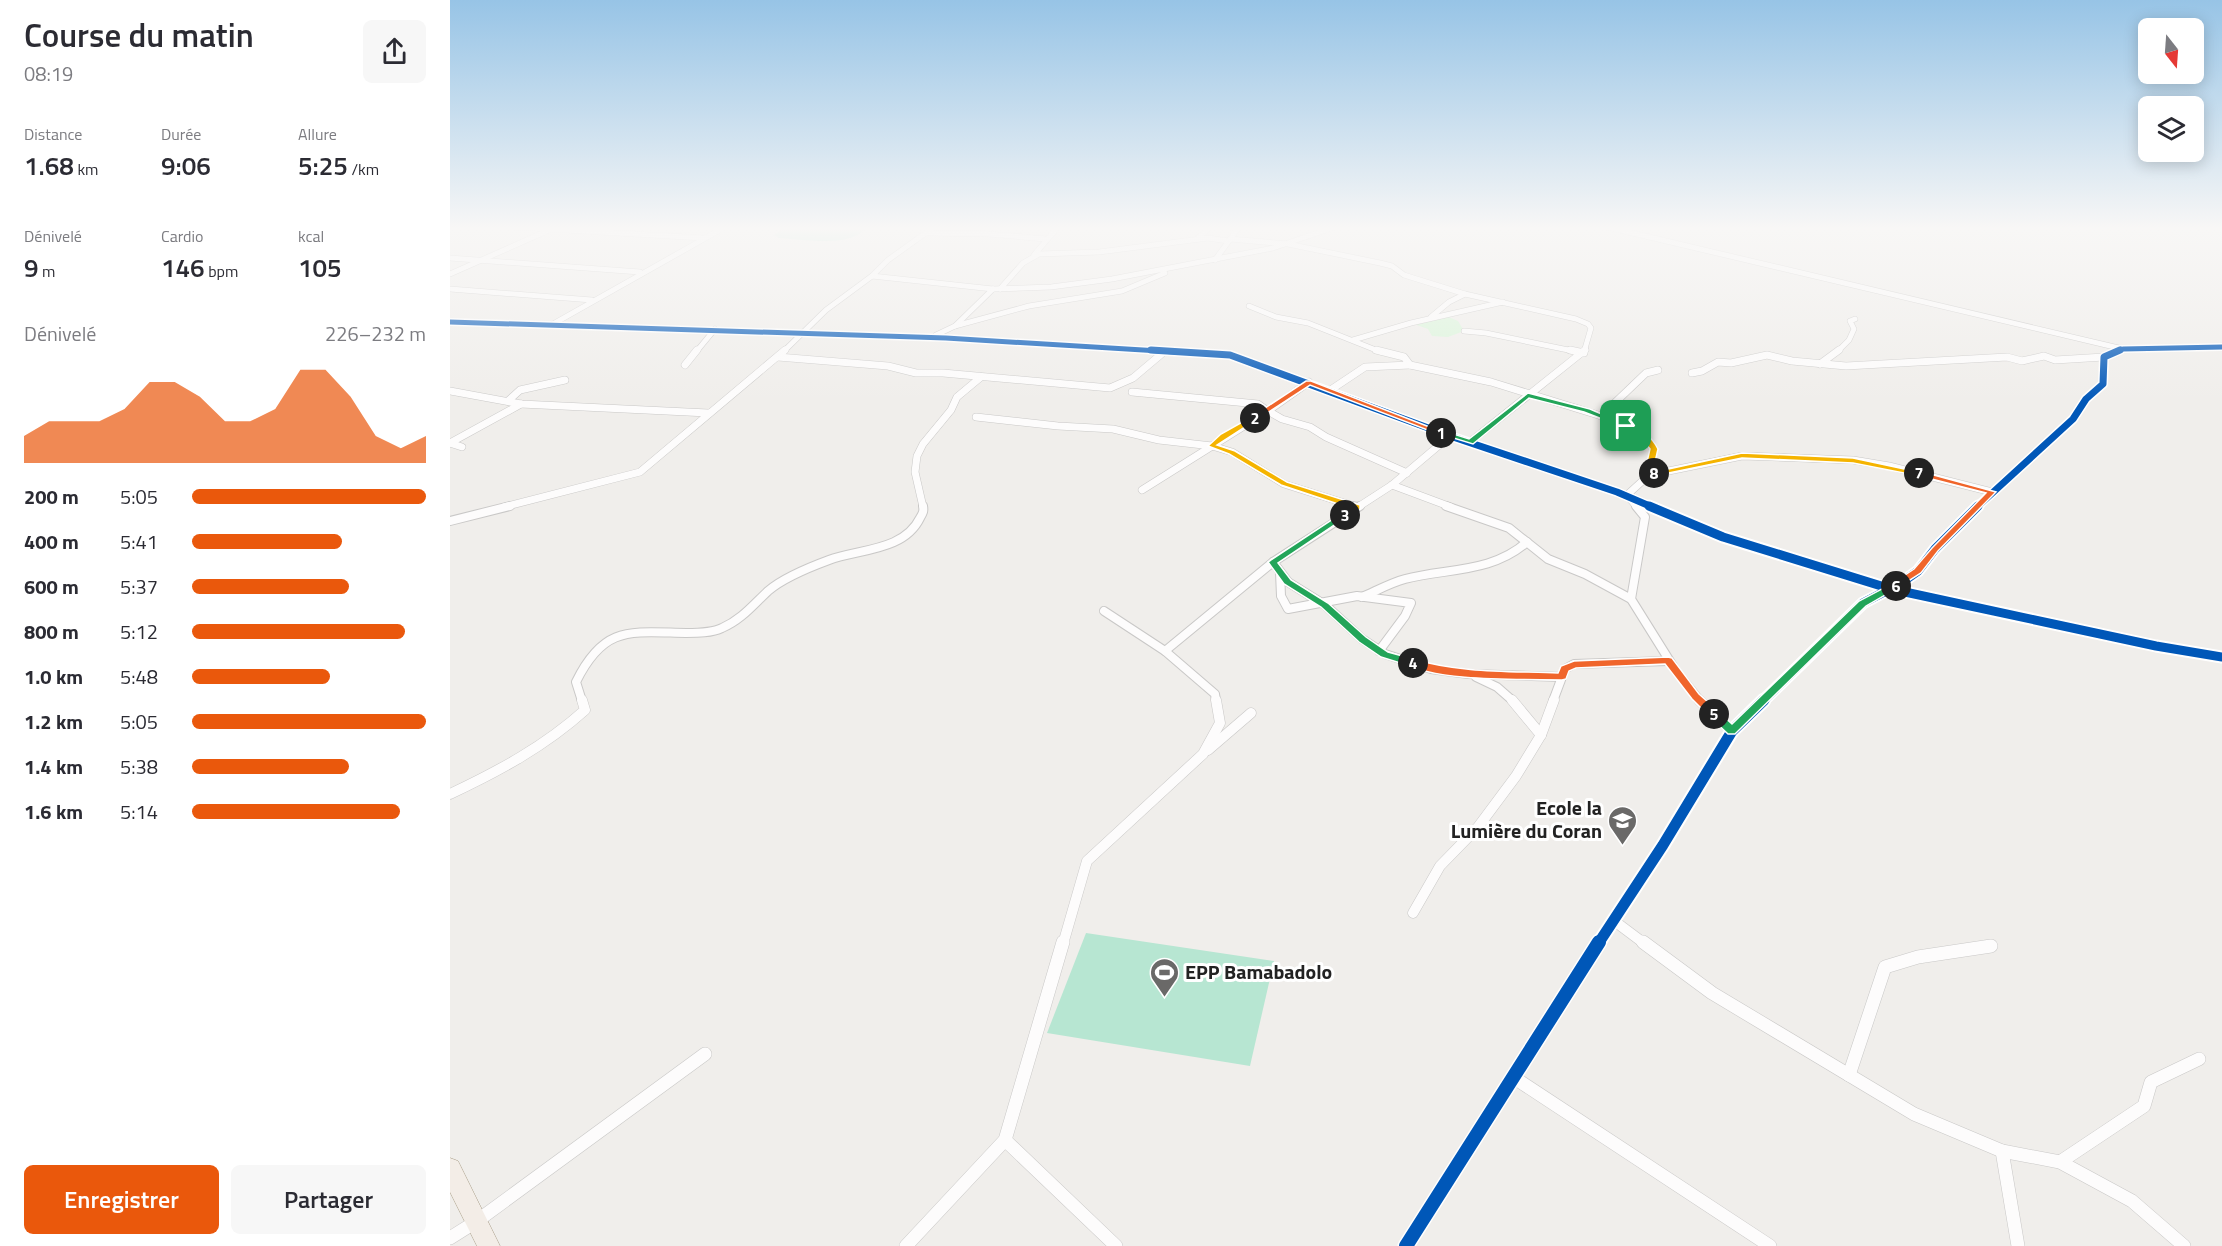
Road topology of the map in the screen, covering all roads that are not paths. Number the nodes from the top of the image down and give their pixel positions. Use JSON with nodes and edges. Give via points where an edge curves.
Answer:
{"nodes":[{"id":1,"x":618,"y":285,"type":"edge"},
{"id":2,"x":861,"y":285,"type":"edge"},
{"id":3,"x":870,"y":285,"type":"edge"},
{"id":4,"x":957,"y":285,"type":"edge"},
{"id":5,"x":1003,"y":285,"type":"edge"},
{"id":6,"x":1064,"y":285,"type":"edge"},
{"id":7,"x":1136,"y":285,"type":"edge"},
{"id":8,"x":1437,"y":285,"type":"edge"},
{"id":9,"x":1853,"y":285,"type":"edge"},
{"id":10,"x":450,"y":289,"type":"edge"},
{"id":11,"x":993,"y":289,"type":"junction"},
{"id":12,"x":1000,"y":289,"type":"junction"},
{"id":13,"x":1465,"y":294,"type":"junction"},
{"id":14,"x":847,"y":296,"type":"junction"},
{"id":15,"x":592,"y":300,"type":"junction"},
{"id":16,"x":1504,"y":302,"type":"junction"},
{"id":17,"x":1249,"y":306,"type":"dead end"},
{"id":18,"x":1429,"y":319,"type":"junction"},
{"id":19,"x":1855,"y":319,"type":"dead end"},
{"id":20,"x":450,"y":322,"type":"edge"},
{"id":21,"x":553,"y":324,"type":"junction"},
{"id":22,"x":955,"y":326,"type":"junction"},
{"id":23,"x":715,"y":329,"type":"junction"},
{"id":24,"x":1464,"y":331,"type":"dead end"},
{"id":25,"x":802,"y":332,"type":"junction"},
{"id":26,"x":927,"y":337,"type":"junction"},
{"id":27,"x":1353,"y":340,"type":"junction"},
{"id":28,"x":2222,"y":347,"type":"edge"},
{"id":29,"x":2123,"y":349,"type":"junction"},
{"id":30,"x":1165,"y":351,"type":"junction"},
{"id":31,"x":1584,"y":353,"type":"junction"},
{"id":32,"x":778,"y":357,"type":"junction"},
{"id":33,"x":2104,"y":357,"type":"junction"},
{"id":34,"x":685,"y":364,"type":"dead end"},
{"id":35,"x":1820,"y":364,"type":"junction"},
{"id":36,"x":1410,"y":365,"type":"junction"},
{"id":37,"x":1659,"y":370,"type":"dead end"},
{"id":38,"x":1692,"y":373,"type":"dead end"},
{"id":39,"x":981,"y":377,"type":"junction"},
{"id":40,"x":565,"y":381,"type":"dead end"},
{"id":41,"x":1309,"y":382,"type":"junction"},
{"id":42,"x":450,"y":391,"type":"edge"},
{"id":43,"x":1329,"y":391,"type":"junction"},
{"id":44,"x":1131,"y":392,"type":"dead end"},
{"id":45,"x":1528,"y":395,"type":"junction"},
{"id":46,"x":508,"y":401,"type":"junction"},
{"id":47,"x":521,"y":404,"type":"junction"},
{"id":48,"x":1268,"y":411,"type":"junction"},
{"id":49,"x":708,"y":413,"type":"junction"},
{"id":50,"x":1601,"y":416,"type":"junction"},
{"id":51,"x":976,"y":417,"type":"dead end"},
{"id":52,"x":1450,"y":436,"type":"junction"},
{"id":53,"x":1470,"y":442,"type":"junction"},
{"id":54,"x":450,"y":443,"type":"edge"},
{"id":55,"x":1212,"y":446,"type":"junction"},
{"id":56,"x":462,"y":447,"type":"dead end"},
{"id":57,"x":1407,"y":473,"type":"junction"},
{"id":58,"x":1648,"y":475,"type":"junction"},
{"id":59,"x":1392,"y":485,"type":"junction"},
{"id":60,"x":1142,"y":490,"type":"dead end"},
{"id":61,"x":1992,"y":492,"type":"junction"},
{"id":62,"x":1627,"y":495,"type":"junction"},
{"id":63,"x":1357,"y":507,"type":"junction"},
{"id":64,"x":450,"y":521,"type":"edge"},
{"id":65,"x":1527,"y":542,"type":"junction"},
{"id":66,"x":1273,"y":562,"type":"junction"},
{"id":67,"x":1280,"y":571,"type":"junction"},
{"id":68,"x":1891,"y":589,"type":"junction"},
{"id":69,"x":1361,"y":597,"type":"junction"},
{"id":70,"x":1631,"y":599,"type":"junction"},
{"id":71,"x":1319,"y":602,"type":"junction"},
{"id":72,"x":1104,"y":611,"type":"dead end"},
{"id":73,"x":1165,"y":651,"type":"junction"},
{"id":74,"x":1379,"y":651,"type":"junction"},
{"id":75,"x":2222,"y":657,"type":"edge"},
{"id":76,"x":1668,"y":661,"type":"junction"},
{"id":77,"x":1468,"y":674,"type":"junction"},
{"id":78,"x":1562,"y":677,"type":"junction"},
{"id":79,"x":1251,"y":713,"type":"dead end"},
{"id":80,"x":1732,"y":731,"type":"junction"},
{"id":81,"x":1541,"y":735,"type":"junction"},
{"id":82,"x":1203,"y":754,"type":"junction"},
{"id":83,"x":450,"y":794,"type":"edge"},
{"id":84,"x":1413,"y":913,"type":"dead end"},
{"id":85,"x":1613,"y":920,"type":"junction"},
{"id":86,"x":1991,"y":946,"type":"dead end"},
{"id":87,"x":705,"y":1054,"type":"dead end"},
{"id":88,"x":2199,"y":1059,"type":"dead end"},
{"id":89,"x":1849,"y":1075,"type":"junction"},
{"id":90,"x":1513,"y":1077,"type":"junction"},
{"id":91,"x":1005,"y":1140,"type":"junction"},
{"id":92,"x":2002,"y":1151,"type":"junction"},
{"id":93,"x":2060,"y":1162,"type":"junction"},
{"id":94,"x":450,"y":1169,"type":"edge"},
{"id":95,"x":477,"y":1221,"type":"junction"},
{"id":96,"x":450,"y":1239,"type":"edge"},
{"id":97,"x":489,"y":1246,"type":"edge"},
{"id":98,"x":906,"y":1246,"type":"edge"},
{"id":99,"x":1116,"y":1246,"type":"edge"},
{"id":100,"x":1406,"y":1246,"type":"edge"},
{"id":101,"x":1770,"y":1246,"type":"edge"},
{"id":102,"x":2018,"y":1246,"type":"edge"},
{"id":103,"x":2184,"y":1246,"type":"edge"}],
"edges":[{"from":1,"to":15,"type":"street"},
{"from":2,"to":14,"type":"street"},
{"from":3,"to":14,"type":"street"},
{"from":4,"to":11,"type":"street"},
{"from":5,"to":12,"type":"street"},
{"from":6,"to":12,"type":"street"},
{"from":7,"to":22,"type":"street","via":[[1122,291],[1029,306]]},
{"from":8,"to":13,"type":"street"},
{"from":9,"to":29,"type":"street"},
{"from":10,"to":15,"type":"street"},
{"from":11,"to":12,"type":"street"},
{"from":11,"to":22,"type":"street"},
{"from":13,"to":16,"type":"street"},
{"from":13,"to":18,"type":"street"},
{"from":14,"to":25,"type":"street"},
{"from":15,"to":21,"type":"street"},
{"from":16,"to":18,"type":"street"},
{"from":16,"to":31,"type":"street","via":[[1588,324],[1591,328]]},
{"from":17,"to":27,"type":"street"},
{"from":18,"to":27,"type":"street"},
{"from":19,"to":35,"type":"street","via":[[1850,321],[1853,335],[1845,346]]},
{"from":20,"to":21,"type":"street"},
{"from":21,"to":23,"type":"street"},
{"from":22,"to":26,"type":"street"},
{"from":23,"to":25,"type":"street"},
{"from":23,"to":34,"type":"street"},
{"from":24,"to":31,"type":"street"},
{"from":25,"to":26,"type":"street"},
{"from":25,"to":32,"type":"street"},
{"from":26,"to":30,"type":"street"},
{"from":27,"to":36,"type":"street","via":[[1404,357]]},
{"from":28,"to":29,"type":"street"},
{"from":29,"to":33,"type":"street"},
{"from":30,"to":39,"type":"street","via":[[1149,367],[1110,388]]},
{"from":30,"to":41,"type":"street","via":[[1230,355]]},
{"from":31,"to":45,"type":"street"},
{"from":32,"to":39,"type":"street"},
{"from":32,"to":49,"type":"street"},
{"from":33,"to":35,"type":"street"},
{"from":33,"to":61,"type":"street","via":[[2103,384],[2086,399],[2073,419]]},
{"from":35,"to":38,"type":"street","via":[[1761,355],[1731,363],[1718,362]]},
{"from":36,"to":43,"type":"street","via":[[1365,367]]},
{"from":36,"to":45,"type":"street","via":[[1494,383]]},
{"from":37,"to":50,"type":"street","via":[[1646,373]]},
{"from":39,"to":83,"type":"street","via":[[957,397],[917,456],[915,472],[924,510],[915,529],[902,540],[829,560],[795,576],[769,590],[747,613],[721,629],[695,633],[630,632],[614,637],[586,662],[576,682],[585,710],[572,723],[484,778]]},
{"from":40,"to":46,"type":"street","via":[[520,390]]},
{"from":41,"to":43,"type":"street"},
{"from":41,"to":48,"type":"street"},
{"from":42,"to":46,"type":"street"},
{"from":43,"to":52,"type":"street"},
{"from":44,"to":48,"type":"street","via":[[1258,404]]},
{"from":45,"to":50,"type":"street"},
{"from":45,"to":53,"type":"street"},
{"from":46,"to":47,"type":"street"},
{"from":47,"to":49,"type":"street"},
{"from":47,"to":54,"type":"street"},
{"from":48,"to":55,"type":"street"},
{"from":48,"to":57,"type":"street"},
{"from":49,"to":64,"type":"street","via":[[634,475]]},
{"from":50,"to":58,"type":"street","via":[[1649,439],[1654,449]]},
{"from":51,"to":55,"type":"street","via":[[1113,429],[1159,440]]},
{"from":52,"to":53,"type":"street"},
{"from":52,"to":57,"type":"street"},
{"from":53,"to":62,"type":"street"},
{"from":54,"to":56,"type":"street"},
{"from":55,"to":60,"type":"street"},
{"from":55,"to":63,"type":"street","via":[[1232,452],[1284,484]]},
{"from":57,"to":59,"type":"street"},
{"from":58,"to":61,"type":"street","via":[[1742,456],[1847,460],[1889,466]]},
{"from":58,"to":62,"type":"street"},
{"from":59,"to":63,"type":"street"},
{"from":59,"to":65,"type":"street","via":[[1495,522],[1522,534]]},
{"from":61,"to":68,"type":"street","via":[[1918,571]]},
{"from":62,"to":68,"type":"street","via":[[1723,537]]},
{"from":62,"to":70,"type":"street","via":[[1645,517]]},
{"from":63,"to":66,"type":"street"},
{"from":65,"to":69,"type":"street","via":[[1489,563],[1403,580]]},
{"from":65,"to":70,"type":"street","via":[[1546,559]]},
{"from":66,"to":67,"type":"street"},
{"from":66,"to":73,"type":"street"},
{"from":67,"to":71,"type":"street","via":[[1288,582]]},
{"from":67,"to":71,"type":"street","via":[[1281,596],[1288,609]]},
{"from":68,"to":75,"type":"street"},
{"from":68,"to":80,"type":"street","via":[[1863,603]]},
{"from":69,"to":71,"type":"street"},
{"from":69,"to":74,"type":"street","via":[[1411,603]]},
{"from":70,"to":76,"type":"street"},
{"from":71,"to":74,"type":"street"},
{"from":72,"to":73,"type":"street"},
{"from":73,"to":82,"type":"street","via":[[1215,694],[1220,723]]},
{"from":74,"to":77,"type":"street","via":[[1431,669]]},
{"from":76,"to":78,"type":"street","via":[[1574,664],[1565,669]]},
{"from":76,"to":80,"type":"street","via":[[1696,697]]},
{"from":77,"to":78,"type":"street"},
{"from":77,"to":81,"type":"street","via":[[1494,683]]},
{"from":78,"to":81,"type":"street"},
{"from":79,"to":82,"type":"street"},
{"from":80,"to":85,"type":"street"},
{"from":81,"to":84,"type":"street","via":[[1478,828],[1440,866]]},
{"from":82,"to":91,"type":"street","via":[[1087,861]]},
{"from":85,"to":89,"type":"street","via":[[1712,993]]},
{"from":85,"to":90,"type":"street"},
{"from":86,"to":89,"type":"street","via":[[1918,957],[1885,968]]},
{"from":87,"to":95,"type":"street"},
{"from":88,"to":93,"type":"street","via":[[2151,1082],[2144,1106]]},
{"from":89,"to":92,"type":"street","via":[[1914,1114]]},
{"from":90,"to":100,"type":"street"},
{"from":90,"to":101,"type":"street"},
{"from":91,"to":98,"type":"street"},
{"from":91,"to":99,"type":"street"},
{"from":92,"to":93,"type":"street"},
{"from":92,"to":102,"type":"street"},
{"from":93,"to":103,"type":"street","via":[[2132,1201]]},
{"from":94,"to":95,"type":"main road"},
{"from":95,"to":96,"type":"street"},
{"from":95,"to":97,"type":"main road"}]}
